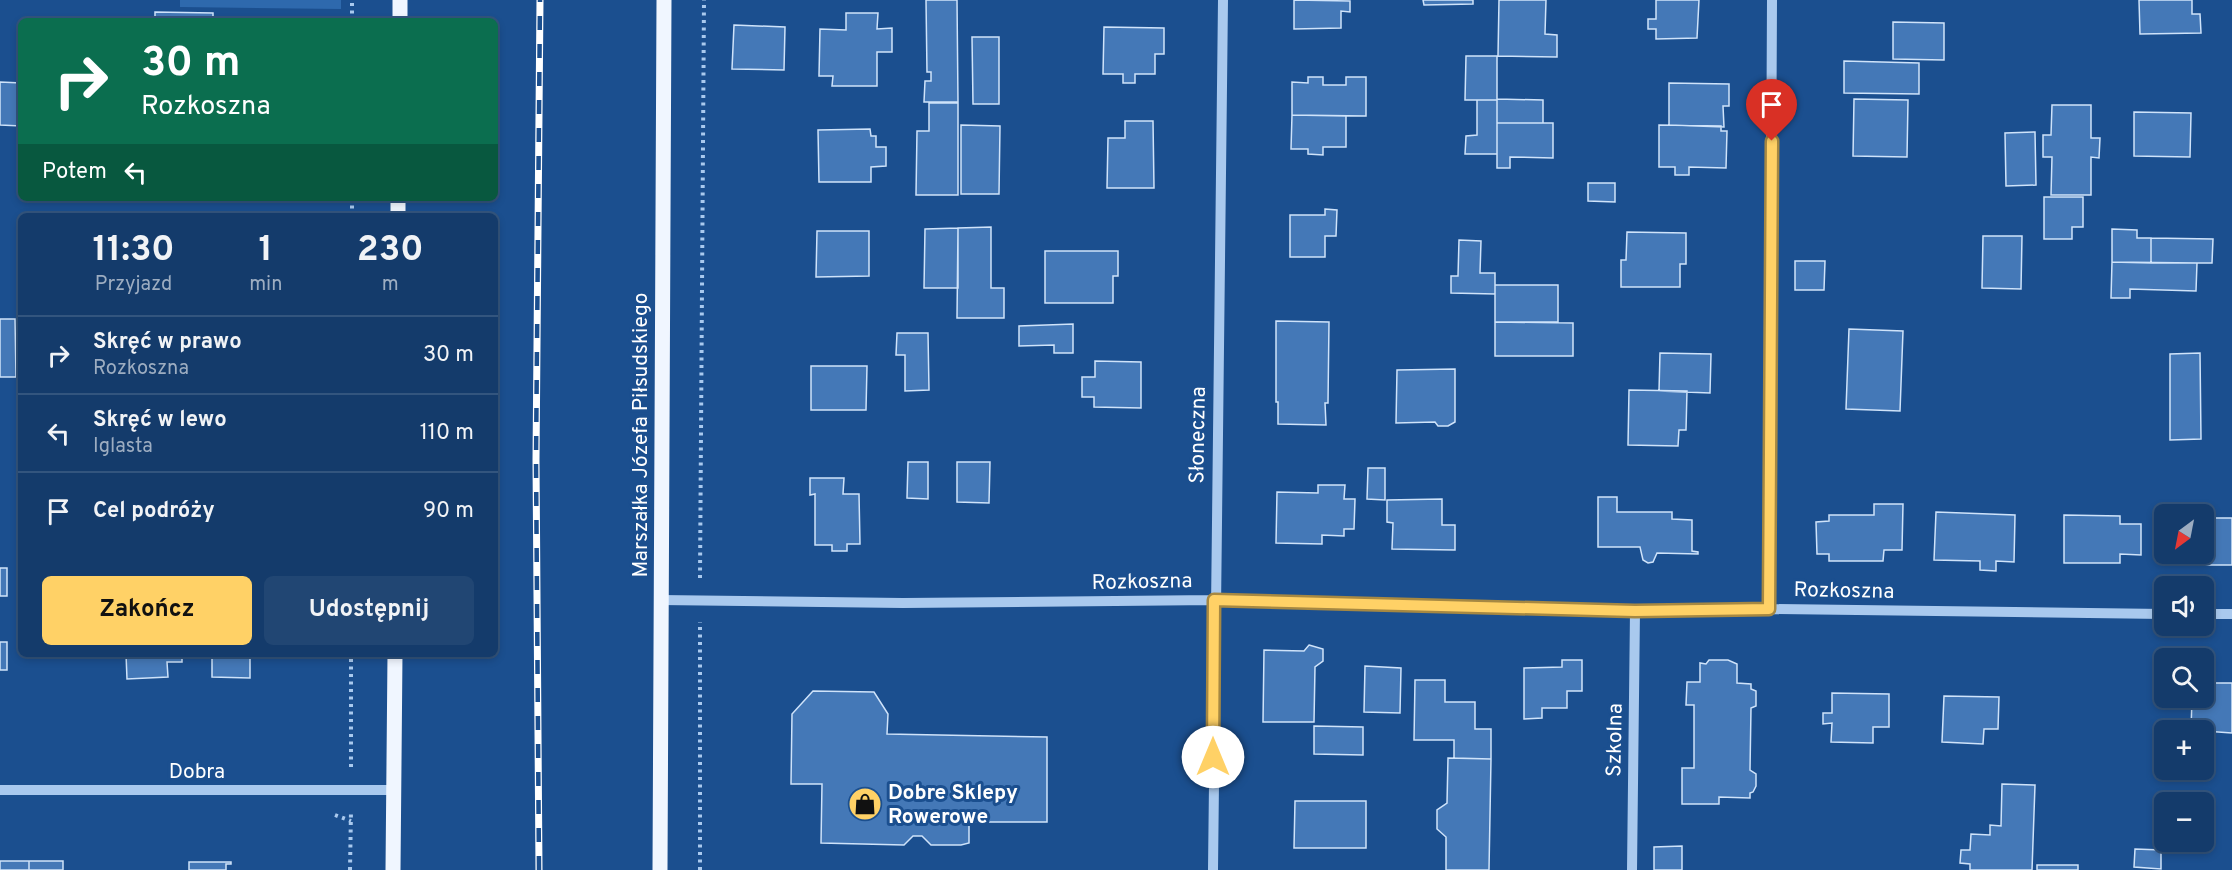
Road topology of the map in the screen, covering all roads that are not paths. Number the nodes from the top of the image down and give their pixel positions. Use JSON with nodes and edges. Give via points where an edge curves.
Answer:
{"nodes":[{"id":1,"x":400,"y":0,"type":"edge"},
{"id":2,"x":664,"y":0,"type":"edge"},
{"id":3,"x":1223,"y":0,"type":"edge"},
{"id":4,"x":1773,"y":0,"type":"edge"},
{"id":5,"x":400,"y":18,"type":"edge"},
{"id":6,"x":660,"y":600,"type":"junction"},
{"id":7,"x":1214,"y":600,"type":"junction"},
{"id":8,"x":1769,"y":609,"type":"junction"},
{"id":9,"x":1635,"y":611,"type":"junction"},
{"id":10,"x":2154,"y":614,"type":"edge"},
{"id":11,"x":2214,"y":614,"type":"edge"},
{"id":12,"x":2232,"y":614,"type":"edge"},
{"id":13,"x":395,"y":657,"type":"edge"},
{"id":14,"x":0,"y":790,"type":"edge"},
{"id":15,"x":394,"y":790,"type":"junction"},
{"id":16,"x":393,"y":870,"type":"edge"},
{"id":17,"x":660,"y":870,"type":"edge"},
{"id":18,"x":1213,"y":870,"type":"edge"},
{"id":19,"x":1632,"y":870,"type":"edge"}],
"edges":[{"from":1,"to":5,"type":"main road"},
{"from":2,"to":6,"type":"main road","name":"Marszałka Józefa Piłsudskiego"},
{"from":3,"to":7,"type":"street","name":"Słoneczna"},
{"from":4,"to":8,"type":"street"},
{"from":6,"to":7,"type":"street","name":"Rozkoszna"},
{"from":6,"to":17,"type":"main road","name":"Marszałka Józefa Piłsudskiego"},
{"from":7,"to":9,"type":"street","name":"Rozkoszna"},
{"from":7,"to":18,"type":"street","name":"Słoneczna"},
{"from":8,"to":9,"type":"street","name":"Rozkoszna"},
{"from":8,"to":10,"type":"street","name":"Rozkoszna"},
{"from":9,"to":19,"type":"street","name":"Szkolna"},
{"from":11,"to":12,"type":"street"},
{"from":13,"to":15,"type":"main road"},
{"from":14,"to":15,"type":"street","name":"Dobra"},
{"from":15,"to":16,"type":"main road"}]}
